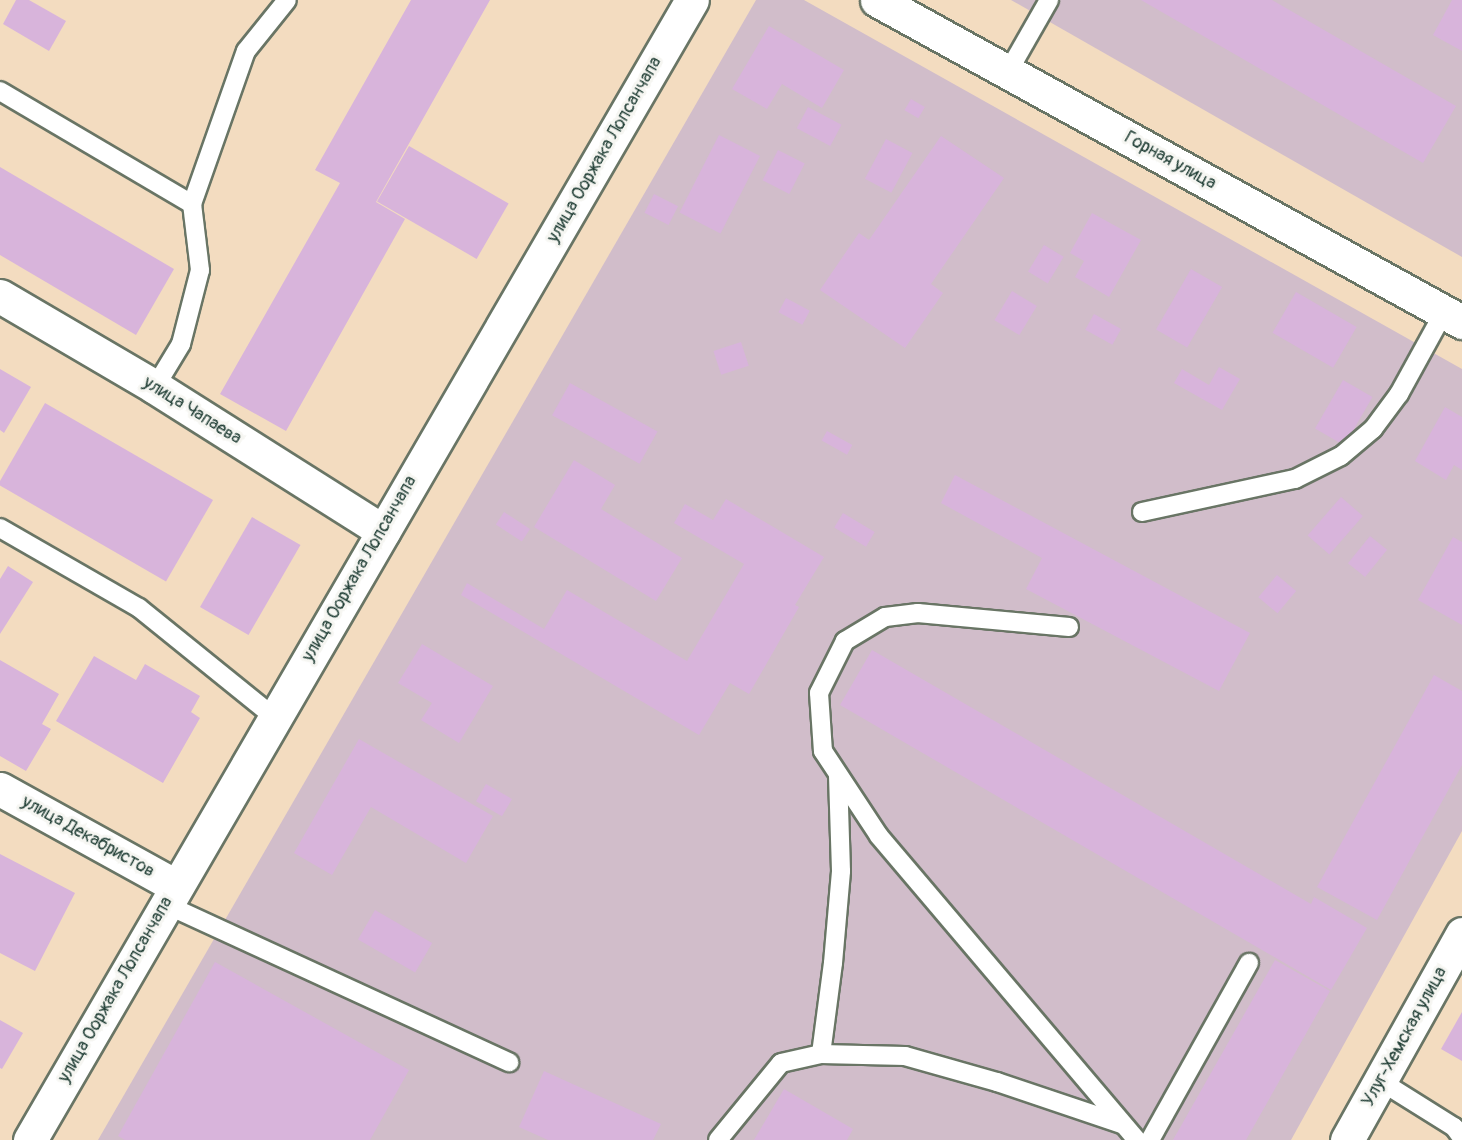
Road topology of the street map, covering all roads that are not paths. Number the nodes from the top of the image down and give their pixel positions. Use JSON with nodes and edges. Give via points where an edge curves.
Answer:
{"nodes":[{"id":1,"x":287,"y":0,"type":"edge"},
{"id":2,"x":692,"y":0,"type":"edge"},
{"id":3,"x":878,"y":0,"type":"edge"},
{"id":4,"x":1049,"y":0,"type":"edge"},
{"id":5,"x":1008,"y":72,"type":"junction"},
{"id":6,"x":0,"y":91,"type":"edge"},
{"id":7,"x":192,"y":204,"type":"junction"},
{"id":8,"x":0,"y":296,"type":"edge"},
{"id":9,"x":1453,"y":317,"type":"edge"},
{"id":10,"x":155,"y":387,"type":"junction"},
{"id":11,"x":1142,"y":512,"type":"dead end"},
{"id":12,"x":0,"y":528,"type":"edge"},
{"id":13,"x":383,"y":531,"type":"junction"},
{"id":14,"x":1069,"y":627,"type":"dead end"},
{"id":15,"x":274,"y":717,"type":"junction"},
{"id":16,"x":838,"y":774,"type":"junction"},
{"id":17,"x":0,"y":789,"type":"edge"},
{"id":18,"x":171,"y":895,"type":"junction"},
{"id":19,"x":1462,"y":934,"type":"edge"},
{"id":20,"x":1249,"y":963,"type":"dead end"},
{"id":21,"x":821,"y":1054,"type":"junction"},
{"id":22,"x":509,"y":1062,"type":"dead end"},
{"id":23,"x":1382,"y":1082,"type":"junction"},
{"id":24,"x":1124,"y":1125,"type":"junction"},
{"id":25,"x":1462,"y":1138,"type":"edge"},
{"id":26,"x":30,"y":1140,"type":"edge"},
{"id":27,"x":718,"y":1140,"type":"edge"},
{"id":28,"x":1137,"y":1140,"type":"edge"},
{"id":29,"x":1150,"y":1140,"type":"edge"},
{"id":30,"x":1347,"y":1140,"type":"edge"}],
"edges":[{"from":1,"to":7,"type":"lane","via":[[246,51]]},
{"from":2,"to":13,"type":"street","name":"улица Ооржака Лопсанчапа"},
{"from":3,"to":5,"type":"street","name":"Горная улица"},
{"from":4,"to":5,"type":"lane"},
{"from":5,"to":9,"type":"street","name":"Горная улица"},
{"from":6,"to":7,"type":"lane"},
{"from":7,"to":10,"type":"lane","via":[[200,270],[181,344]]},
{"from":8,"to":10,"type":"street","name":"улица Чапаева"},
{"from":9,"to":11,"type":"lane","via":[[1373,429],[1341,456],[1295,479]]},
{"from":10,"to":13,"type":"street","name":"улица Чапаева"},
{"from":12,"to":15,"type":"lane","via":[[140,608]]},
{"from":13,"to":15,"type":"street","name":"улица Ооржака Лопсанчапа"},
{"from":14,"to":16,"type":"lane","via":[[918,613],[885,617],[845,641],[819,693],[823,751]]},
{"from":15,"to":18,"type":"street","name":"улица Ооржака Лопсанчапа"},
{"from":16,"to":21,"type":"lane","via":[[841,871],[834,963]]},
{"from":16,"to":24,"type":"lane","via":[[879,837]]},
{"from":17,"to":18,"type":"street","name":"улица Декабристов"},
{"from":18,"to":22,"type":"lane"},
{"from":18,"to":26,"type":"street","name":"улица Ооржака Лопсанчапа"},
{"from":19,"to":23,"type":"street","name":"Улуг-Хемская улица"},
{"from":20,"to":29,"type":"lane"},
{"from":21,"to":24,"type":"lane","via":[[905,1056]]},
{"from":21,"to":27,"type":"lane","via":[[781,1064]]},
{"from":23,"to":25,"type":"lane","via":[[1454,1127]]},
{"from":23,"to":30,"type":"street","name":"Улуг-Хемская улица"},
{"from":24,"to":28,"type":"lane"}]}
